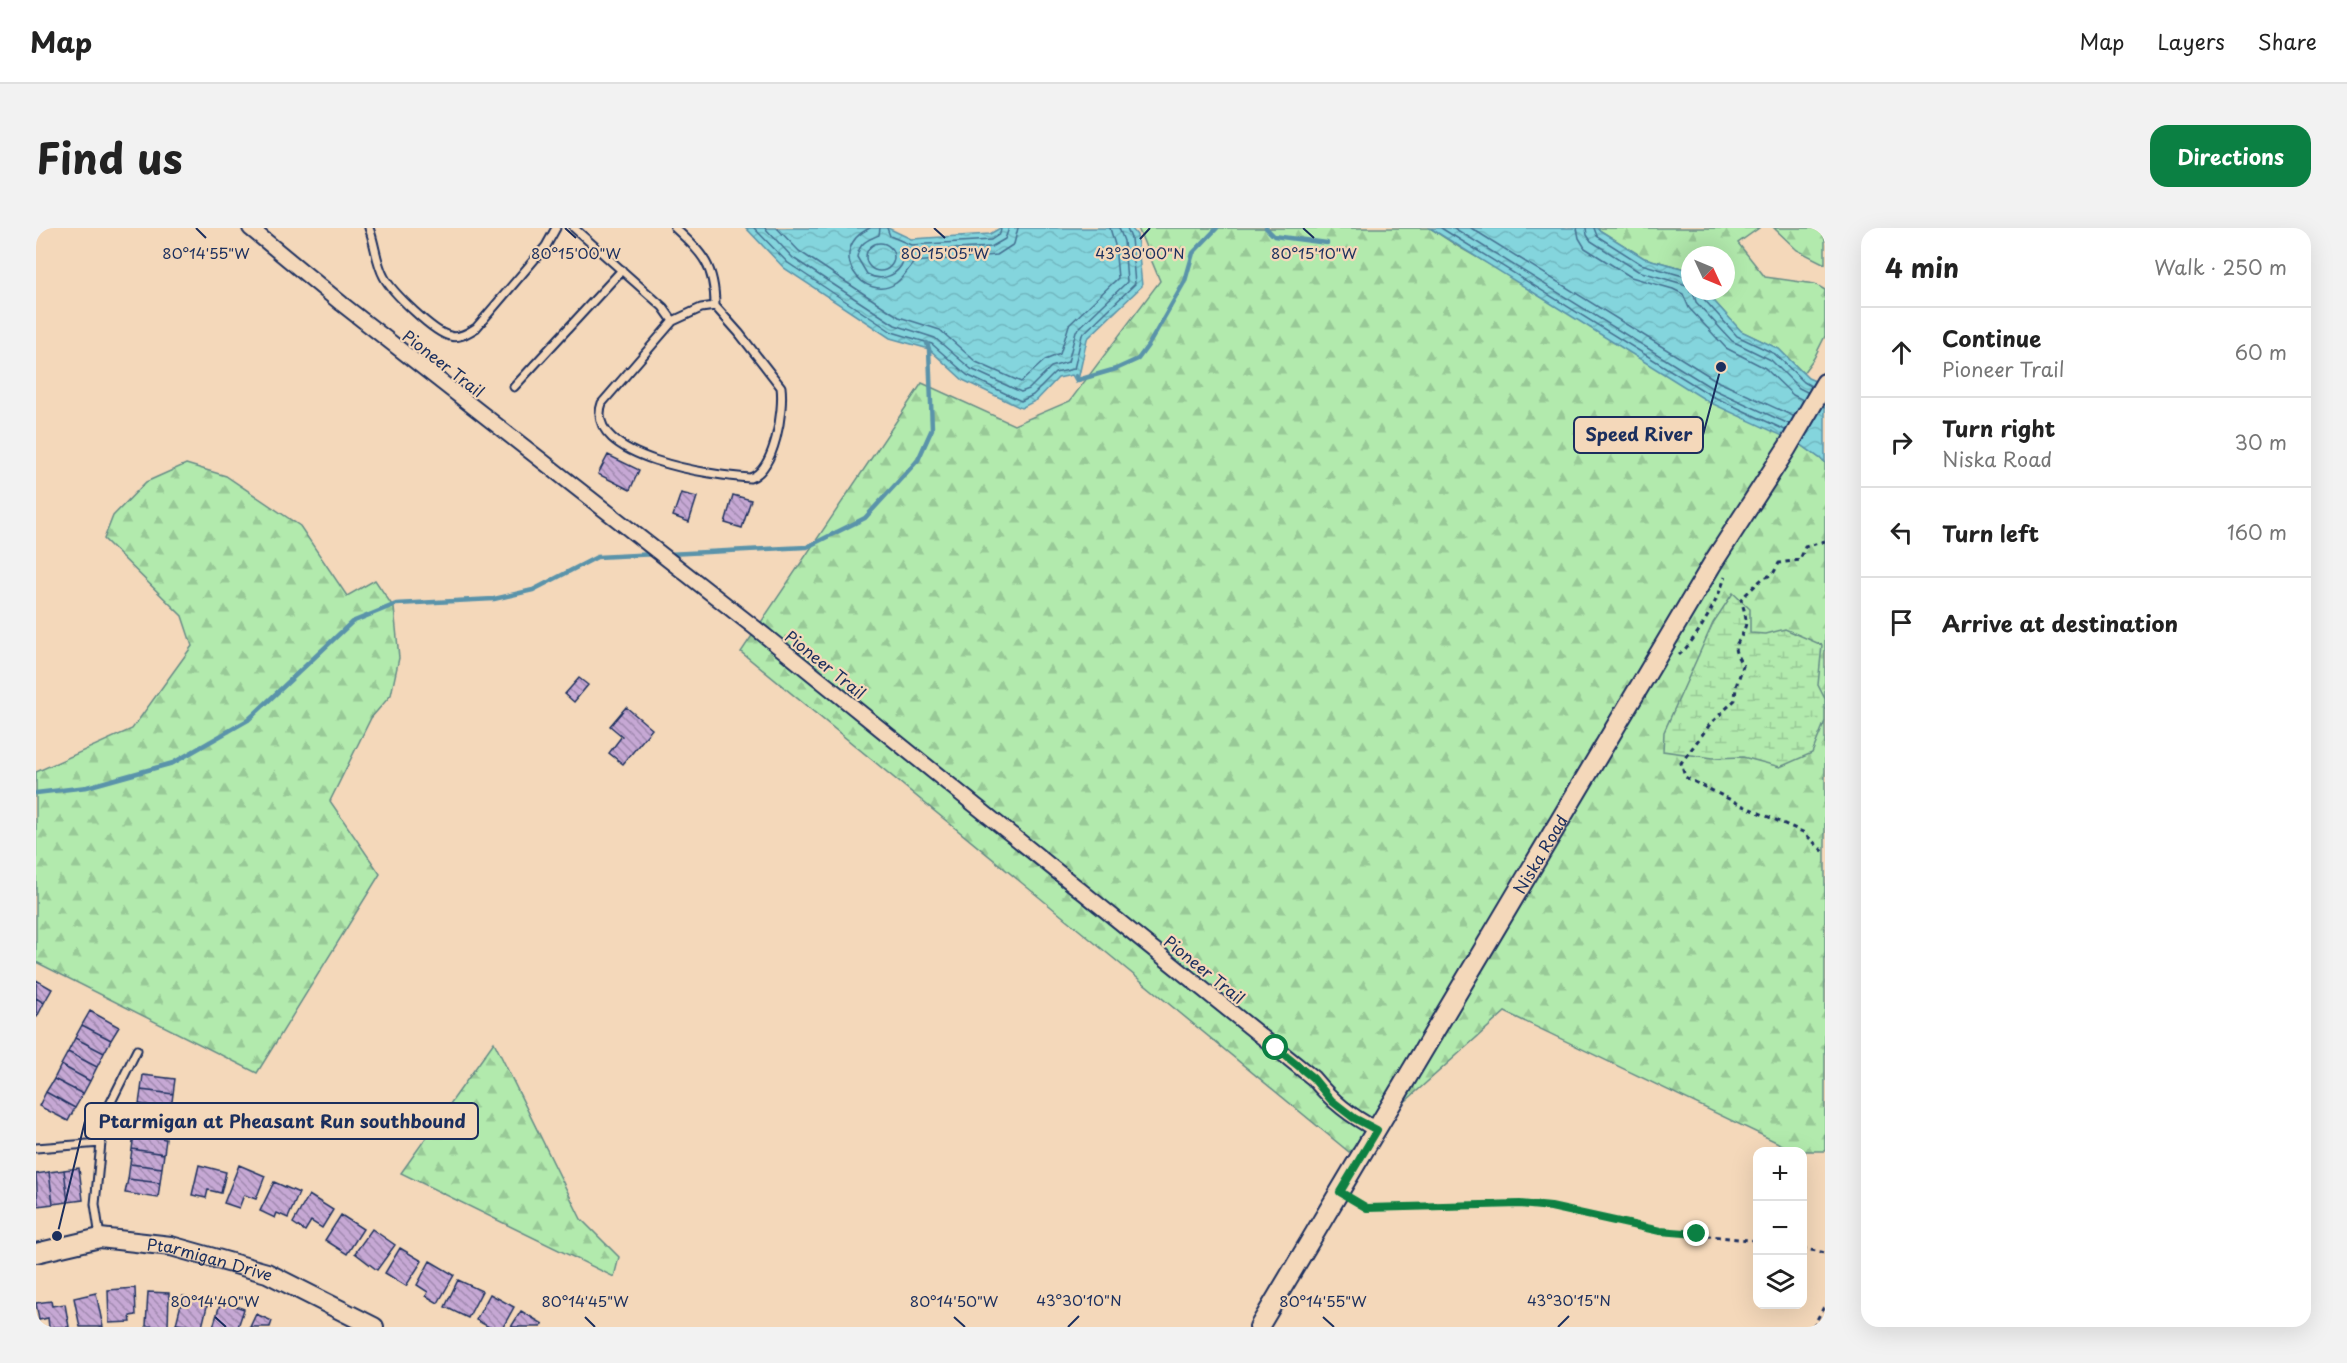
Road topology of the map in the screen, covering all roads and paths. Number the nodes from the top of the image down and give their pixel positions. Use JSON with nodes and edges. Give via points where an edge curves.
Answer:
{"nodes":[{"id":1,"x":250,"y":228,"type":"edge"},
{"id":2,"x":369,"y":228,"type":"edge"},
{"id":3,"x":556,"y":228,"type":"edge"},
{"id":4,"x":574,"y":228,"type":"edge"},
{"id":5,"x":675,"y":228,"type":"edge"},
{"id":6,"x":622,"y":270,"type":"junction"},
{"id":7,"x":715,"y":306,"type":"junction"},
{"id":8,"x":673,"y":321,"type":"junction"},
{"id":9,"x":1825,"y":383,"type":"edge"},
{"id":10,"x":514,"y":387,"type":"dead end"},
{"id":11,"x":1825,"y":541,"type":"edge"},
{"id":12,"x":1825,"y":853,"type":"edge"},
{"id":13,"x":137,"y":1050,"type":"dead end"},
{"id":14,"x":1377,"y":1130,"type":"junction"},
{"id":15,"x":101,"y":1143,"type":"junction"},
{"id":16,"x":36,"y":1148,"type":"edge"},
{"id":17,"x":1340,"y":1192,"type":"junction"},
{"id":18,"x":100,"y":1238,"type":"junction"},
{"id":19,"x":1753,"y":1240,"type":"edge"},
{"id":20,"x":1807,"y":1249,"type":"edge"},
{"id":21,"x":36,"y":1252,"type":"edge"},
{"id":22,"x":1825,"y":1252,"type":"edge"},
{"id":23,"x":1825,"y":1305,"type":"edge"},
{"id":24,"x":374,"y":1327,"type":"edge"},
{"id":25,"x":1259,"y":1327,"type":"edge"},
{"id":26,"x":1813,"y":1327,"type":"edge"}],
"edges":[{"from":1,"to":14,"type":"street","name":"Pioneer Trail","via":[[1313,1078],[1332,1101]]},
{"from":2,"to":3,"type":"lane","via":[[383,276],[400,298],[450,336],[465,335],[476,328],[546,246]]},
{"from":4,"to":6,"type":"lane"},
{"from":5,"to":7,"type":"lane","via":[[705,259],[712,272]]},
{"from":6,"to":8,"type":"lane"},
{"from":6,"to":10,"type":"lane"},
{"from":7,"to":8,"type":"lane"},
{"from":7,"to":8,"type":"lane","via":[[781,387],[779,425],[770,456],[758,476],[731,477],[657,462],[626,446],[602,424],[598,414],[602,403]]},
{"from":9,"to":14,"type":"street","name":"Niska Road","via":[[1714,561]]},
{"from":11,"to":12,"type":"path","via":[[1805,547],[1800,560],[1779,563],[1773,574],[1762,579],[1742,599],[1746,626],[1734,647],[1743,666],[1735,700],[1711,723],[1681,763],[1685,777],[1803,832]]},
{"from":13,"to":15,"type":"lane","via":[[107,1110]]},
{"from":14,"to":17,"type":"street","name":"Niska Road"},
{"from":15,"to":16,"type":"lane"},
{"from":15,"to":18,"type":"lane","via":[[95,1204]]},
{"from":17,"to":19,"type":"path","via":[[1367,1208],[1520,1204],[1660,1231]]},
{"from":17,"to":25,"type":"street","name":"Niska Road"},
{"from":18,"to":21,"type":"street","name":"Ptarmigan Drive"},
{"from":18,"to":24,"type":"street","name":"Ptarmigan Drive","via":[[171,1246],[267,1274]]},
{"from":20,"to":22,"type":"path"},
{"from":23,"to":26,"type":"path"}]}
